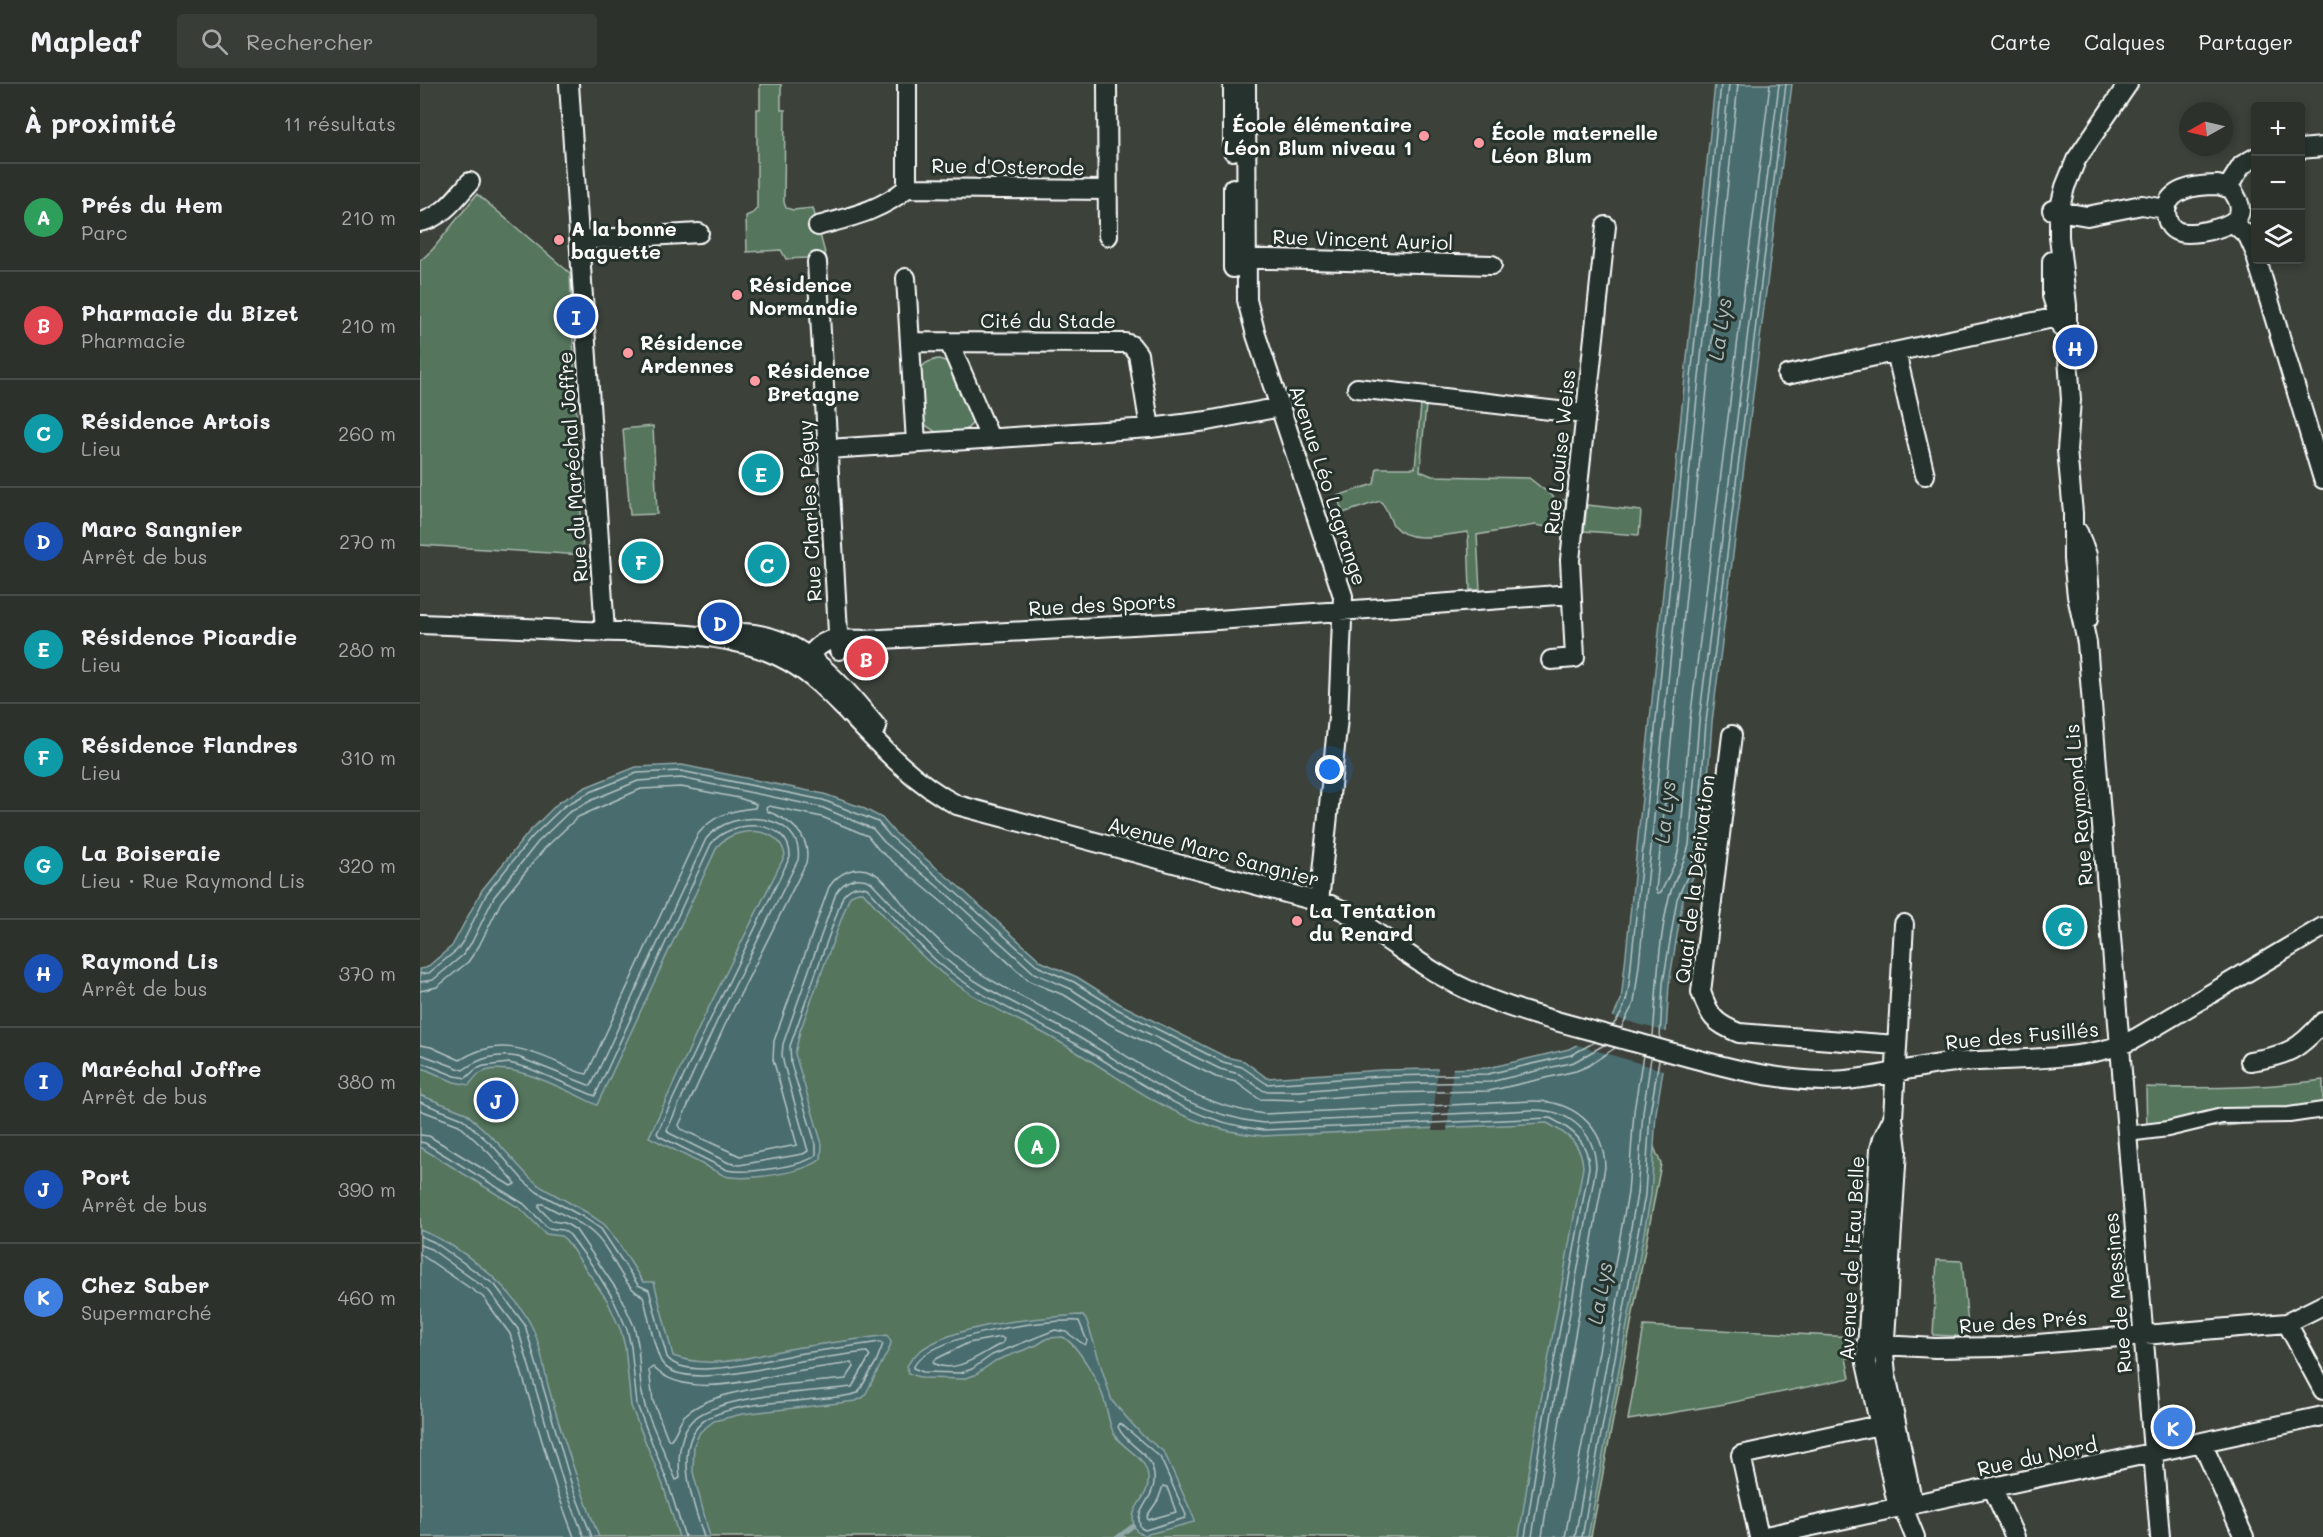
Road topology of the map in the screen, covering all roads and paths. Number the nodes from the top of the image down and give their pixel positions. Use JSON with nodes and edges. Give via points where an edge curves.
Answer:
{"nodes":[{"id":1,"x":569,"y":84,"type":"edge"},
{"id":2,"x":907,"y":84,"type":"edge"},
{"id":3,"x":1107,"y":84,"type":"edge"},
{"id":4,"x":1233,"y":84,"type":"edge"},
{"id":5,"x":1246,"y":84,"type":"edge"},
{"id":6,"x":2114,"y":84,"type":"edge"},
{"id":7,"x":2128,"y":84,"type":"edge"},
{"id":8,"x":2323,"y":147,"type":"edge"},
{"id":9,"x":2305,"y":149,"type":"edge"},
{"id":10,"x":2251,"y":160,"type":"edge"},
{"id":11,"x":470,"y":182,"type":"dead end"},
{"id":12,"x":2228,"y":187,"type":"junction"},
{"id":13,"x":907,"y":188,"type":"junction"},
{"id":14,"x":1107,"y":190,"type":"junction"},
{"id":15,"x":2166,"y":209,"type":"junction"},
{"id":16,"x":2055,"y":210,"type":"junction"},
{"id":17,"x":420,"y":222,"type":"edge"},
{"id":18,"x":2233,"y":223,"type":"junction"},
{"id":19,"x":818,"y":226,"type":"dead end"},
{"id":20,"x":1606,"y":226,"type":"dead end"},
{"id":21,"x":699,"y":233,"type":"dead end"},
{"id":22,"x":1108,"y":236,"type":"dead end"},
{"id":23,"x":581,"y":240,"type":"junction"},
{"id":24,"x":2251,"y":243,"type":"edge"},
{"id":25,"x":1239,"y":258,"type":"junction"},
{"id":26,"x":817,"y":262,"type":"dead end"},
{"id":27,"x":2258,"y":264,"type":"edge"},
{"id":28,"x":1492,"y":265,"type":"dead end"},
{"id":29,"x":906,"y":278,"type":"dead end"},
{"id":30,"x":2063,"y":316,"type":"junction"},
{"id":31,"x":910,"y":342,"type":"junction"},
{"id":32,"x":949,"y":342,"type":"junction"},
{"id":33,"x":1896,"y":352,"type":"junction"},
{"id":34,"x":1786,"y":375,"type":"dead end"},
{"id":35,"x":1357,"y":388,"type":"dead end"},
{"id":36,"x":1281,"y":406,"type":"junction"},
{"id":37,"x":1585,"y":414,"type":"junction"},
{"id":38,"x":1150,"y":428,"type":"junction"},
{"id":39,"x":990,"y":438,"type":"junction"},
{"id":40,"x":916,"y":443,"type":"junction"},
{"id":41,"x":828,"y":449,"type":"junction"},
{"id":42,"x":1925,"y":475,"type":"dead end"},
{"id":43,"x":2323,"y":479,"type":"edge"},
{"id":44,"x":1570,"y":594,"type":"junction"},
{"id":45,"x":1343,"y":609,"type":"junction"},
{"id":46,"x":420,"y":624,"type":"edge"},
{"id":47,"x":605,"y":632,"type":"junction"},
{"id":48,"x":839,"y":644,"type":"junction"},
{"id":49,"x":1551,"y":660,"type":"dead end"},
{"id":50,"x":810,"y":667,"type":"junction"},
{"id":51,"x":1732,"y":735,"type":"dead end"},
{"id":52,"x":1319,"y":902,"type":"junction"},
{"id":53,"x":1904,"y":924,"type":"dead end"},
{"id":54,"x":2323,"y":927,"type":"edge"},
{"id":55,"x":2323,"y":1022,"type":"edge"},
{"id":56,"x":1896,"y":1045,"type":"junction"},
{"id":57,"x":2121,"y":1046,"type":"junction"},
{"id":58,"x":1695,"y":1059,"type":"joint"},
{"id":59,"x":2250,"y":1061,"type":"dead end"},
{"id":60,"x":1895,"y":1073,"type":"junction"},
{"id":61,"x":2323,"y":1110,"type":"edge"},
{"id":62,"x":2127,"y":1134,"type":"junction"},
{"id":63,"x":2323,"y":1305,"type":"edge"},
{"id":64,"x":2287,"y":1323,"type":"junction"},
{"id":65,"x":2143,"y":1335,"type":"junction"},
{"id":66,"x":1875,"y":1345,"type":"junction"},
{"id":67,"x":2323,"y":1390,"type":"edge"},
{"id":68,"x":2323,"y":1416,"type":"edge"},
{"id":69,"x":1879,"y":1425,"type":"junction"},
{"id":70,"x":2202,"y":1443,"type":"junction"},
{"id":71,"x":2153,"y":1453,"type":"junction"},
{"id":72,"x":1993,"y":1489,"type":"junction"},
{"id":73,"x":1905,"y":1507,"type":"junction"},
{"id":74,"x":1816,"y":1531,"type":"edge"},
{"id":75,"x":1760,"y":1537,"type":"edge"},
{"id":76,"x":1914,"y":1537,"type":"edge"},
{"id":77,"x":2014,"y":1537,"type":"edge"},
{"id":78,"x":2160,"y":1537,"type":"edge"},
{"id":79,"x":2244,"y":1537,"type":"edge"}],
"edges":[{"from":1,"to":23,"type":"street","name":"Rue du Maréchal Joffre"},
{"from":2,"to":13,"type":"street","name":"Rue d'Osterode"},
{"from":3,"to":14,"type":"street","name":"Rue d'Osterode"},
{"from":4,"to":25,"type":"street","name":"Avenue Léo Lagrange"},
{"from":5,"to":25,"type":"street","name":"Avenue Léo Lagrange"},
{"from":6,"to":16,"type":"street","name":"Rue Raymond Lis","via":[[2064,162],[2055,188]]},
{"from":7,"to":16,"type":"street","name":"Rue Raymond Lis","via":[[2076,160]]},
{"from":8,"to":9,"type":"street"},
{"from":10,"to":12,"type":"street","via":[[2242,165]]},
{"from":11,"to":17,"type":"street","via":[[446,209]]},
{"from":12,"to":15,"type":"street","via":[[2212,185],[2180,191],[2169,198]]},
{"from":12,"to":18,"type":"street","via":[[2236,195],[2238,206]]},
{"from":13,"to":14,"type":"street","name":"Rue d'Osterode"},
{"from":13,"to":19,"type":"street","name":"Rue d'Osterode","via":[[880,207]]},
{"from":14,"to":22,"type":"street","name":"Rue d'Osterode"},
{"from":15,"to":16,"type":"street","via":[[2142,205],[2087,216]]},
{"from":15,"to":18,"type":"street","via":[[2170,225],[2184,233]]},
{"from":16,"to":30,"type":"street","name":"Rue Raymond Lis"},
{"from":18,"to":24,"type":"street"},
{"from":20,"to":37,"type":"street","name":"Rue Louise Weiss"},
{"from":21,"to":23,"type":"street"},
{"from":23,"to":47,"type":"street","name":"Rue du Maréchal Joffre"},
{"from":25,"to":28,"type":"street","name":"Rue Vincent Auriol"},
{"from":25,"to":36,"type":"street","name":"Avenue Léo Lagrange","via":[[1256,335]]},
{"from":26,"to":41,"type":"street","name":"Rue Charles Péguy"},
{"from":27,"to":43,"type":"street"},
{"from":29,"to":31,"type":"street"},
{"from":30,"to":33,"type":"street"},
{"from":30,"to":57,"type":"street","name":"Rue Raymond Lis","via":[[2071,400],[2067,450],[2073,559],[2086,632]]},
{"from":31,"to":32,"type":"street","name":"Cité du Stade"},
{"from":31,"to":40,"type":"street"},
{"from":32,"to":38,"type":"street","name":"Cité du Stade","via":[[1131,345],[1138,354]]},
{"from":32,"to":39,"type":"street"},
{"from":33,"to":34,"type":"street"},
{"from":33,"to":42,"type":"street"},
{"from":35,"to":37,"type":"street"},
{"from":36,"to":38,"type":"street"},
{"from":36,"to":45,"type":"street","name":"Avenue Léo Lagrange","via":[[1339,580]]},
{"from":37,"to":44,"type":"street","name":"Rue Louise Weiss"},
{"from":38,"to":39,"type":"street"},
{"from":39,"to":40,"type":"street"},
{"from":40,"to":41,"type":"street"},
{"from":41,"to":48,"type":"street","name":"Rue Charles Péguy"},
{"from":44,"to":45,"type":"street","name":"Rue des Sports"},
{"from":44,"to":49,"type":"street","name":"Rue Louise Weiss","via":[[1575,658]]},
{"from":45,"to":48,"type":"street","name":"Rue des Sports"},
{"from":45,"to":52,"type":"street","name":"Avenue Léo Lagrange","via":[[1337,732]]},
{"from":46,"to":47,"type":"street","name":"Avenue Marc Sangnier"},
{"from":47,"to":50,"type":"street","name":"Avenue Marc Sangnier","via":[[762,634],[782,640]]},
{"from":48,"to":50,"type":"street","via":[[825,642]]},
{"from":50,"to":52,"type":"street","name":"Avenue Marc Sangnier","via":[[858,705],[917,778],[937,794],[968,809]]},
{"from":51,"to":56,"type":"street","name":"Quai de la Dérivation","via":[[1701,992],[1709,1014],[1739,1033]]},
{"from":52,"to":58,"type":"street","name":"Avenue Marc Sangnier","via":[[1353,916],[1452,983],[1482,996]]},
{"from":53,"to":56,"type":"street","name":"Avenue de l'Eau Belle"},
{"from":54,"to":57,"type":"street","name":"Rue des Fusillés"},
{"from":55,"to":59,"type":"street","via":[[2289,1053]]},
{"from":56,"to":60,"type":"street","name":"Avenue de l'Eau Belle"},
{"from":57,"to":60,"type":"street","name":"Rue des Fusillés","via":[[2083,1054],[1953,1062]]},
{"from":57,"to":62,"type":"street","name":"Rue de Messines"},
{"from":58,"to":60,"type":"street","name":"Rue des Fusillés","via":[[1795,1080],[1845,1080]]},
{"from":60,"to":66,"type":"street","name":"Avenue de l'Eau Belle","via":[[1893,1118],[1880,1149]]},
{"from":61,"to":62,"type":"street","via":[[2289,1116],[2222,1116]]},
{"from":62,"to":65,"type":"street","name":"Rue de Messines"},
{"from":63,"to":64,"type":"street","name":"Rue des Prés"},
{"from":64,"to":65,"type":"street","name":"Rue des Prés"},
{"from":64,"to":67,"type":"street"},
{"from":65,"to":66,"type":"street","name":"Rue des Prés","via":[[2001,1347]]},
{"from":65,"to":71,"type":"street","name":"Rue de Messines"},
{"from":66,"to":69,"type":"street","name":"Avenue de l'Eau Belle","via":[[1866,1363]]},
{"from":66,"to":73,"type":"street","name":"Avenue de l'Eau Belle","via":[[1886,1374]]},
{"from":68,"to":70,"type":"street","name":"Rue du Nord"},
{"from":69,"to":73,"type":"street","name":"Avenue de l'Eau Belle"},
{"from":69,"to":75,"type":"street","via":[[1741,1455]]},
{"from":70,"to":71,"type":"street","name":"Rue du Nord"},
{"from":70,"to":79,"type":"street"},
{"from":71,"to":72,"type":"street","name":"Rue du Nord"},
{"from":71,"to":78,"type":"street","name":"Rue de Messines"},
{"from":72,"to":73,"type":"street","name":"Rue du Nord"},
{"from":72,"to":77,"type":"street"},
{"from":73,"to":74,"type":"street","name":"Rue du Nord"},
{"from":73,"to":76,"type":"street"},
{"from":74,"to":75,"type":"street","name":"Rue du Nord"}]}
